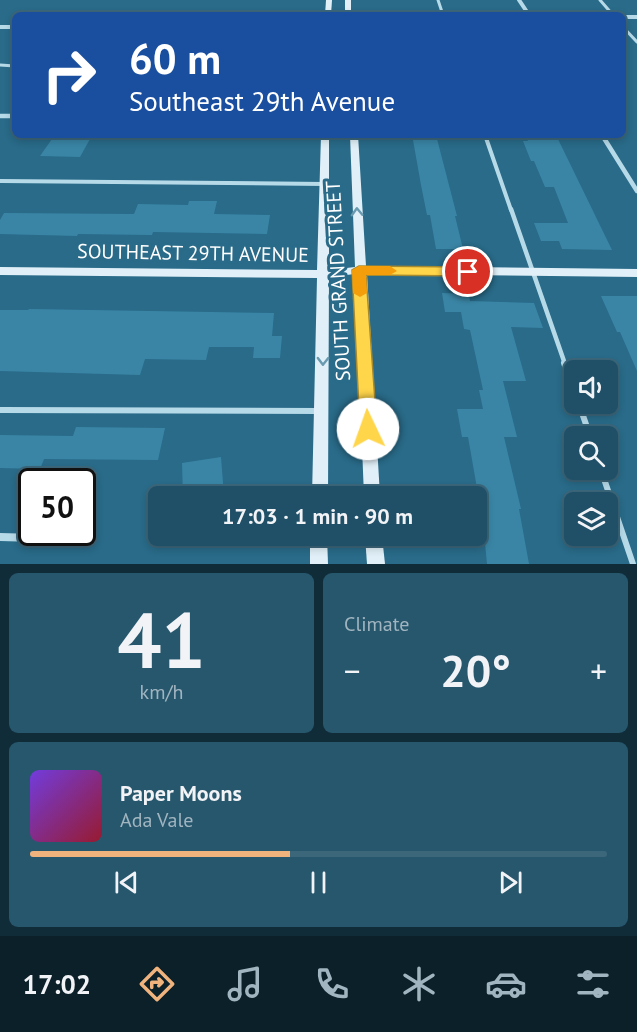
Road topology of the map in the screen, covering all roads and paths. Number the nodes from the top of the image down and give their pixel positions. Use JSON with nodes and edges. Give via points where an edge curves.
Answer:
{"nodes":[{"id":1,"x":600,"y":0,"type":"edge"},
{"id":2,"x":610,"y":12,"type":"edge"},
{"id":3,"x":626,"y":30,"type":"edge"},
{"id":4,"x":637,"y":42,"type":"edge"},
{"id":5,"x":325,"y":138,"type":"edge"},
{"id":6,"x":354,"y":138,"type":"edge"},
{"id":7,"x":486,"y":138,"type":"edge"},
{"id":8,"x":604,"y":138,"type":"edge"},
{"id":9,"x":0,"y":181,"type":"edge"},
{"id":10,"x":325,"y":184,"type":"junction"},
{"id":11,"x":637,"y":191,"type":"edge"},
{"id":12,"x":359,"y":270,"type":"junction"},
{"id":13,"x":0,"y":271,"type":"edge"},
{"id":14,"x":534,"y":272,"type":"junction"},
{"id":15,"x":637,"y":273,"type":"edge"},
{"id":16,"x":325,"y":274,"type":"junction"},
{"id":17,"x":564,"y":361,"type":"edge"},
{"id":18,"x":0,"y":410,"type":"edge"},
{"id":19,"x":322,"y":411,"type":"junction"},
{"id":20,"x":604,"y":480,"type":"edge"},
{"id":21,"x":320,"y":486,"type":"edge"},
{"id":22,"x":371,"y":486,"type":"edge"},
{"id":23,"x":0,"y":537,"type":"edge"},
{"id":24,"x":18,"y":538,"type":"edge"},
{"id":25,"x":319,"y":546,"type":"edge"},
{"id":26,"x":375,"y":546,"type":"edge"},
{"id":27,"x":319,"y":564,"type":"edge"},
{"id":28,"x":376,"y":564,"type":"edge"},
{"id":29,"x":633,"y":564,"type":"edge"}],
"edges":[{"from":1,"to":2,"type":"lane"},
{"from":3,"to":4,"type":"lane"},
{"from":5,"to":10,"type":"main road","name":"SOUTH GRAND STREET"},
{"from":12,"to":6,"type":"main road","name":"SOUTH GRAND STREET","one_way":true},
{"from":7,"to":14,"type":"lane"},
{"from":8,"to":11,"type":"street"},
{"from":9,"to":10,"type":"lane"},
{"from":10,"to":16,"type":"main road","name":"SOUTH GRAND STREET"},
{"from":12,"to":14,"type":"main road","name":"SOUTHEAST 29TH AVENUE"},
{"from":12,"to":16,"type":"main road","name":"SOUTHEAST 29TH AVENUE"},
{"from":12,"to":22,"type":"main road","name":"SOUTH GRAND STREET"},
{"from":13,"to":16,"type":"main road","name":"SOUTHEAST 29TH AVENUE"},
{"from":14,"to":15,"type":"main road","name":"SOUTHEAST 29TH AVENUE"},
{"from":14,"to":17,"type":"lane"},
{"from":16,"to":19,"type":"main road","name":"SOUTH GRAND STREET","one_way":true},
{"from":18,"to":19,"type":"lane"},
{"from":19,"to":21,"type":"main road","name":"SOUTH GRAND STREET"},
{"from":20,"to":29,"type":"lane"},
{"from":23,"to":24,"type":"street"},
{"from":25,"to":27,"type":"main road"},
{"from":26,"to":28,"type":"main road"}]}
